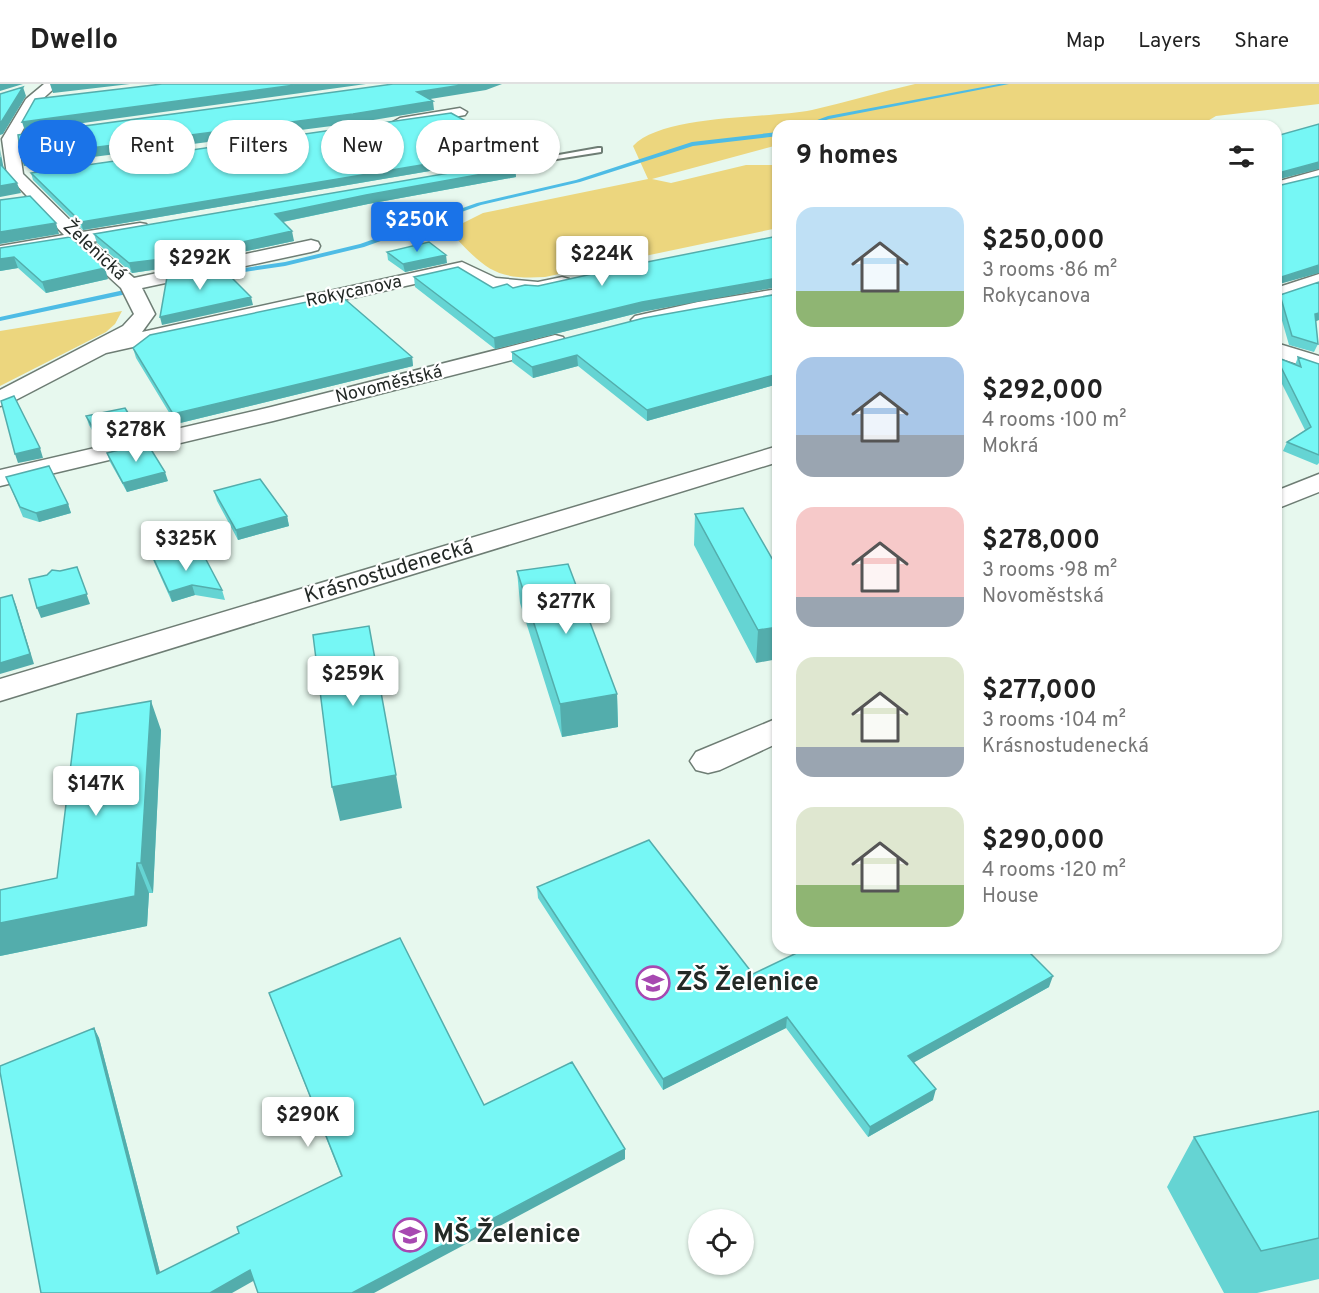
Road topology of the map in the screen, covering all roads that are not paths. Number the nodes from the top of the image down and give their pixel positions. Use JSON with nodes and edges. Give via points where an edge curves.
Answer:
{"nodes":[{"id":1,"x":46,"y":84,"type":"edge"},
{"id":2,"x":55,"y":92,"type":"edge"},
{"id":3,"x":25,"y":97,"type":"junction"},
{"id":4,"x":445,"y":98,"type":"edge"},
{"id":5,"x":404,"y":121,"type":"edge"},
{"id":6,"x":5,"y":140,"type":"edge"},
{"id":7,"x":598,"y":150,"type":"dead end"},
{"id":8,"x":560,"y":156,"type":"edge"},
{"id":9,"x":23,"y":174,"type":"edge"},
{"id":10,"x":1319,"y":174,"type":"edge"},
{"id":11,"x":15,"y":175,"type":"junction"},
{"id":12,"x":1282,"y":185,"type":"edge"},
{"id":13,"x":38,"y":198,"type":"junction"},
{"id":14,"x":19,"y":201,"type":"edge"},
{"id":15,"x":159,"y":225,"type":"edge"},
{"id":16,"x":78,"y":239,"type":"junction"},
{"id":17,"x":311,"y":246,"type":"dead end"},
{"id":18,"x":0,"y":252,"type":"edge"},
{"id":19,"x":582,"y":278,"type":"edge"},
{"id":20,"x":1319,"y":280,"type":"edge"},
{"id":21,"x":133,"y":289,"type":"junction"},
{"id":22,"x":1282,"y":293,"type":"edge"},
{"id":23,"x":772,"y":297,"type":"edge"},
{"id":24,"x":619,"y":326,"type":"edge"},
{"id":25,"x":573,"y":338,"type":"edge"},
{"id":26,"x":102,"y":347,"type":"junction"},
{"id":27,"x":1282,"y":350,"type":"edge"},
{"id":28,"x":1319,"y":364,"type":"edge"},
{"id":29,"x":0,"y":399,"type":"edge"},
{"id":30,"x":772,"y":456,"type":"edge"},
{"id":31,"x":0,"y":478,"type":"edge"},
{"id":32,"x":1319,"y":482,"type":"edge"},
{"id":33,"x":1282,"y":498,"type":"edge"},
{"id":34,"x":0,"y":690,"type":"edge"},
{"id":35,"x":772,"y":732,"type":"edge"},
{"id":36,"x":708,"y":761,"type":"dead end"}],
"edges":[{"from":1,"to":3,"type":"street"},
{"from":2,"to":3,"type":"street"},
{"from":3,"to":6,"type":"street"},
{"from":4,"to":5,"type":"street","via":[[460,112]]},
{"from":6,"to":11,"type":"street"},
{"from":7,"to":8,"type":"lane"},
{"from":9,"to":11,"type":"street"},
{"from":10,"to":12,"type":"street"},
{"from":11,"to":13,"type":"street","name":"Želenická"},
{"from":13,"to":14,"type":"street"},
{"from":13,"to":16,"type":"street","name":"Želenická"},
{"from":15,"to":16,"type":"street"},
{"from":16,"to":18,"type":"street"},
{"from":16,"to":21,"type":"street","name":"Želenická"},
{"from":17,"to":21,"type":"street"},
{"from":19,"to":26,"type":"street","name":"Rokycanova","via":[[538,288],[491,284],[462,268]]},
{"from":20,"to":22,"type":"street"},
{"from":21,"to":26,"type":"street","name":"Želenická","via":[[145,314],[131,331]]},
{"from":23,"to":24,"type":"street"},
{"from":25,"to":31,"type":"street","name":"Novoměstská"},
{"from":26,"to":29,"type":"street","name":"Želenická"},
{"from":27,"to":28,"type":"street"},
{"from":30,"to":34,"type":"street","name":"Krásnostudenecká"},
{"from":32,"to":33,"type":"street"},
{"from":35,"to":36,"type":"street"}]}
